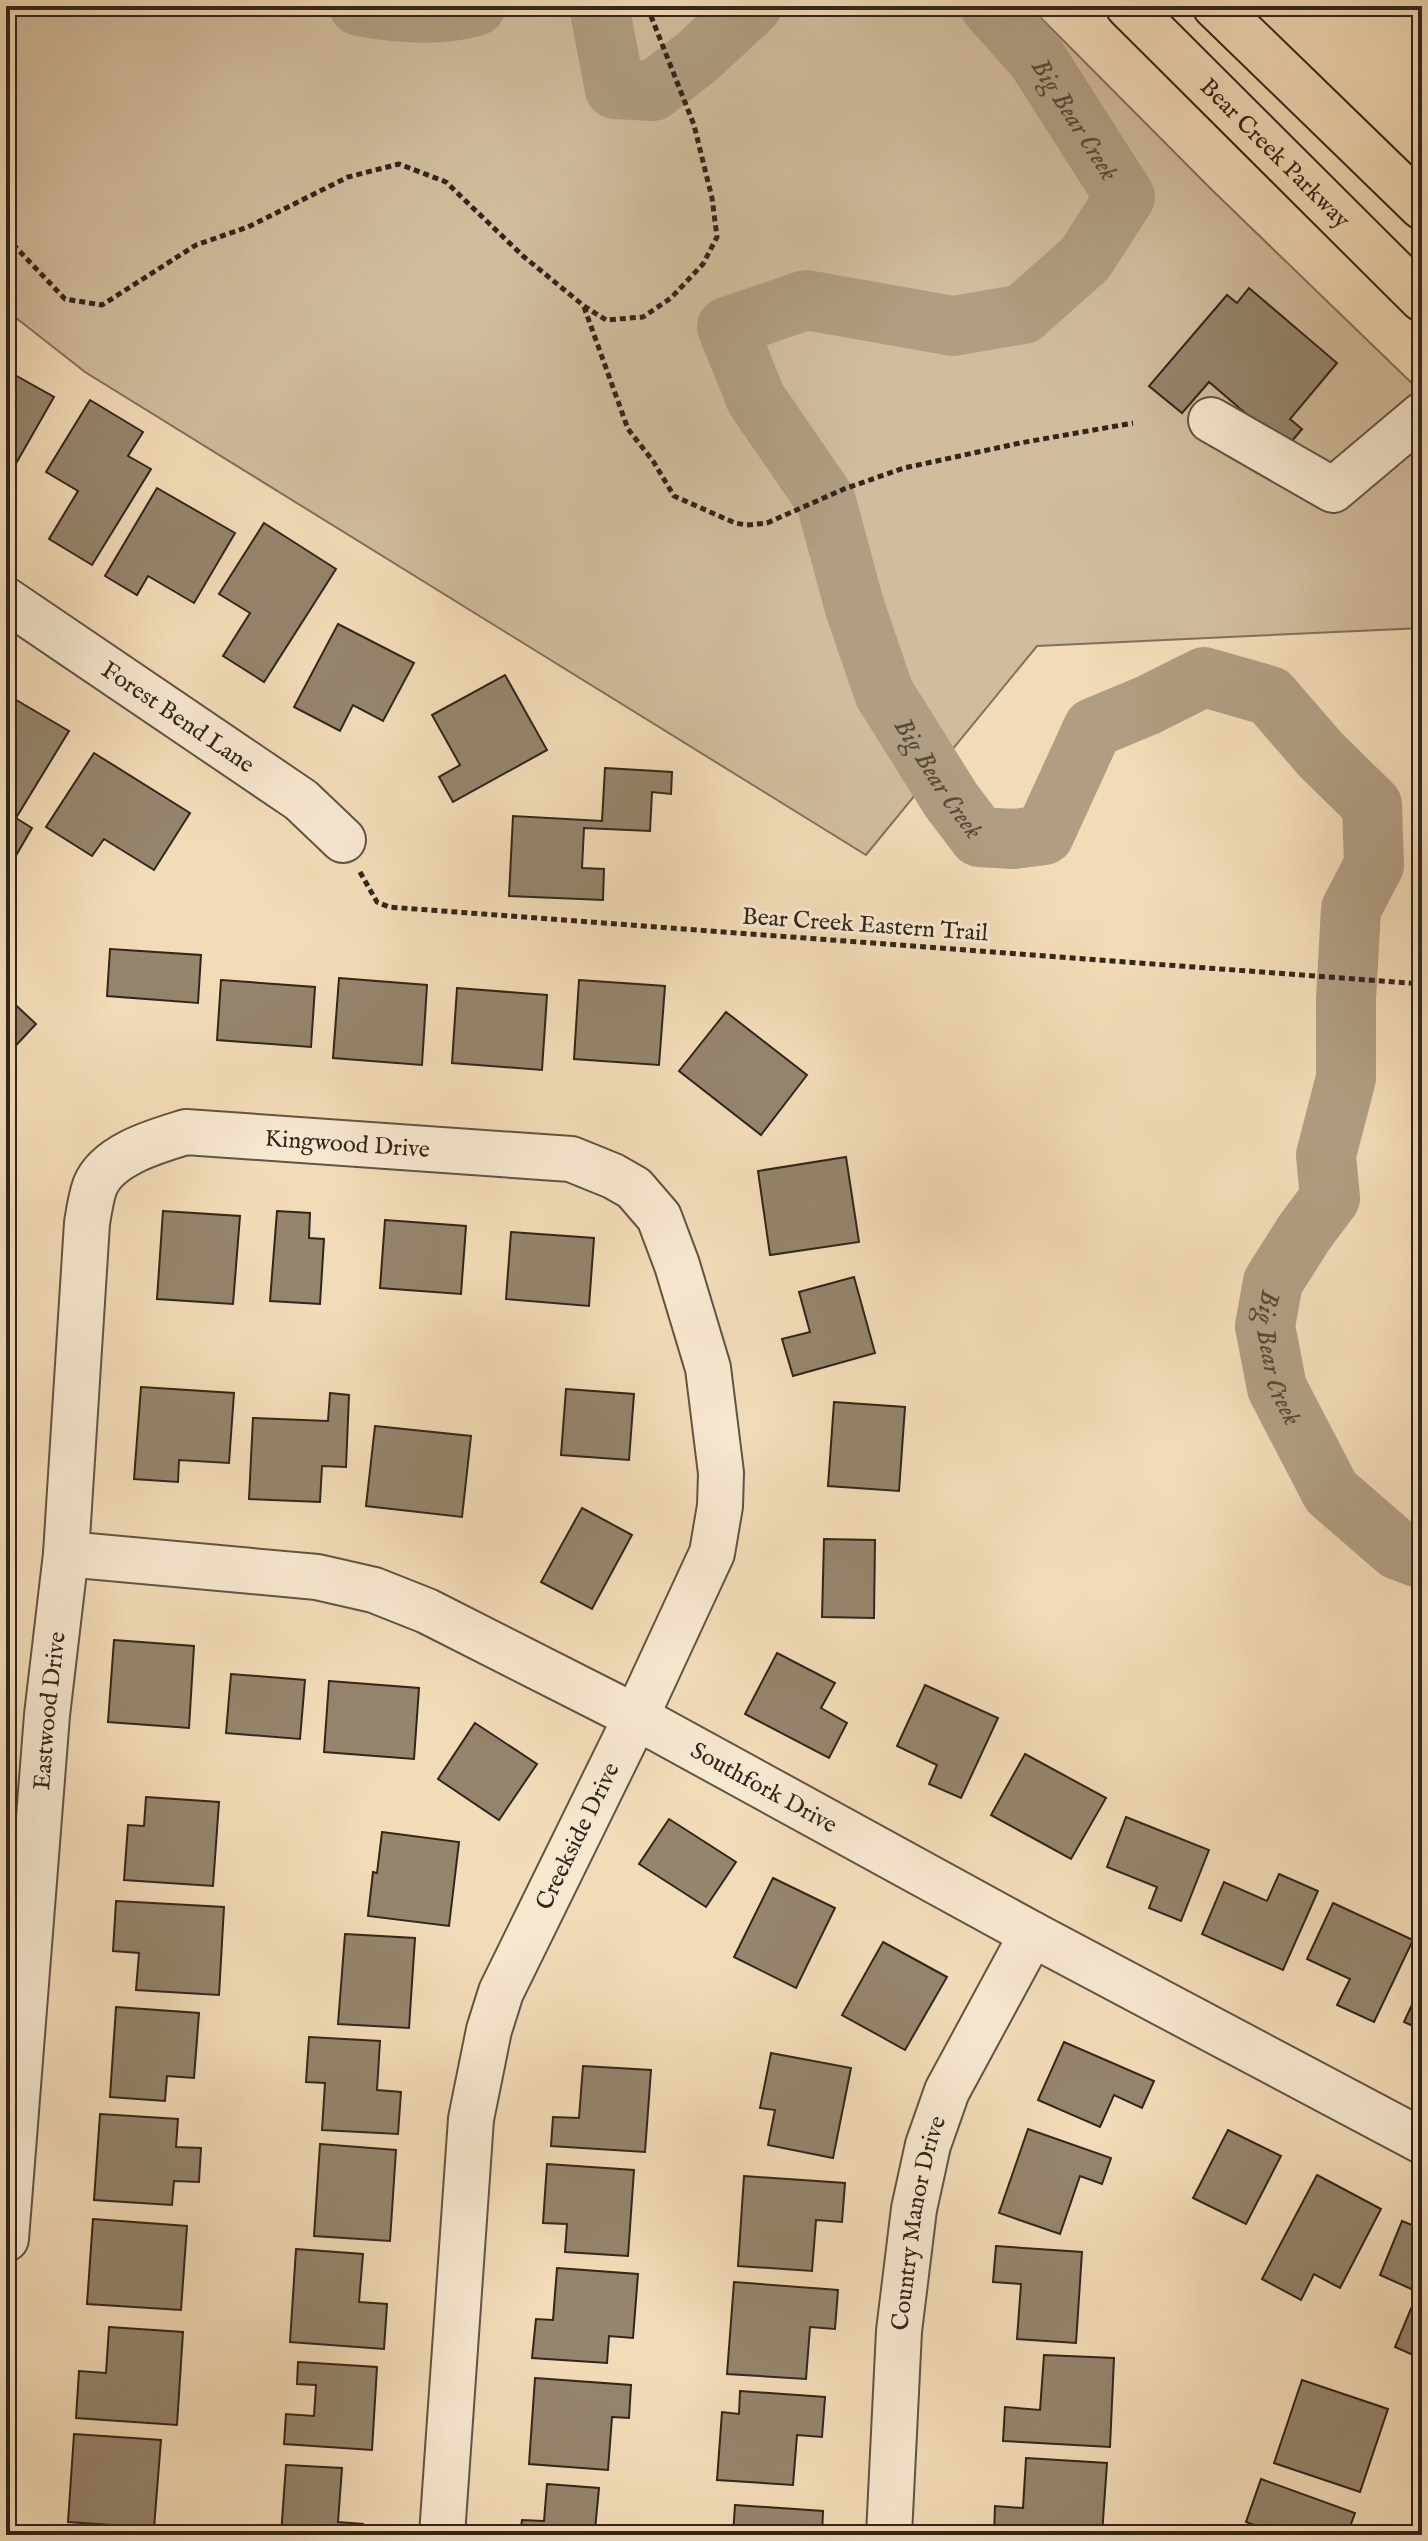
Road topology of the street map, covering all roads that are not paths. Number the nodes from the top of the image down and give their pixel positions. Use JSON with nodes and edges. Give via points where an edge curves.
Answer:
{"nodes":[{"id":1,"x":1215,"y":6,"type":"edge"},
{"id":2,"x":1146,"y":12,"type":"edge"},
{"id":3,"x":1422,"y":207,"type":"edge"},
{"id":4,"x":1422,"y":299,"type":"edge"},
{"id":5,"x":1422,"y":415,"type":"edge"},
{"id":6,"x":1211,"y":420,"type":"dead end"},
{"id":7,"x":6,"y":600,"type":"edge"},
{"id":8,"x":343,"y":840,"type":"road end"},
{"id":9,"x":613,"y":1176,"type":"joint"},
{"id":10,"x":95,"y":1185,"type":"joint"},
{"id":11,"x":66,"y":1554,"type":"junction"},
{"id":12,"x":636,"y":1717,"type":"junction"},
{"id":13,"x":1032,"y":1934,"type":"junction"},
{"id":14,"x":1422,"y":2141,"type":"edge"},
{"id":15,"x":6,"y":2239,"type":"edge"},
{"id":16,"x":442,"y":2535,"type":"edge"},
{"id":17,"x":889,"y":2535,"type":"edge"}],
"edges":[{"from":1,"to":3,"type":"main road"},
{"from":2,"to":4,"type":"main road","name":"Bear Creek Parkway"},
{"from":5,"to":6,"type":"street","via":[[1333,490]]},
{"from":7,"to":8,"type":"street","name":"Forest Bend Lane","via":[[301,800]]},
{"from":9,"to":10,"type":"street","name":"Kingwood Drive","via":[[571,1159],[186,1132],[131,1151]]},
{"from":9,"to":12,"type":"street","name":"Creekside Drive","via":[[634,1188],[659,1217],[677,1265],[708,1368],[721,1473],[712,1553]]},
{"from":10,"to":11,"type":"street","name":"Eastwood Drive","via":[[87,1223]]},
{"from":11,"to":12,"type":"street","name":"Southfork Drive","via":[[317,1577],[374,1590],[427,1611]]},
{"from":11,"to":15,"type":"street","name":"Eastwood Drive","via":[[47,1715]]},
{"from":12,"to":13,"type":"street","name":"Southfork Drive"},
{"from":12,"to":16,"type":"street","name":"Creekside Drive","via":[[501,1992],[489,2030],[471,2119]]},
{"from":13,"to":14,"type":"street","name":"Southfork Drive"},
{"from":13,"to":17,"type":"street","name":"Country Manor Drive","via":[[947,2091],[928,2145],[899,2331]]}]}
